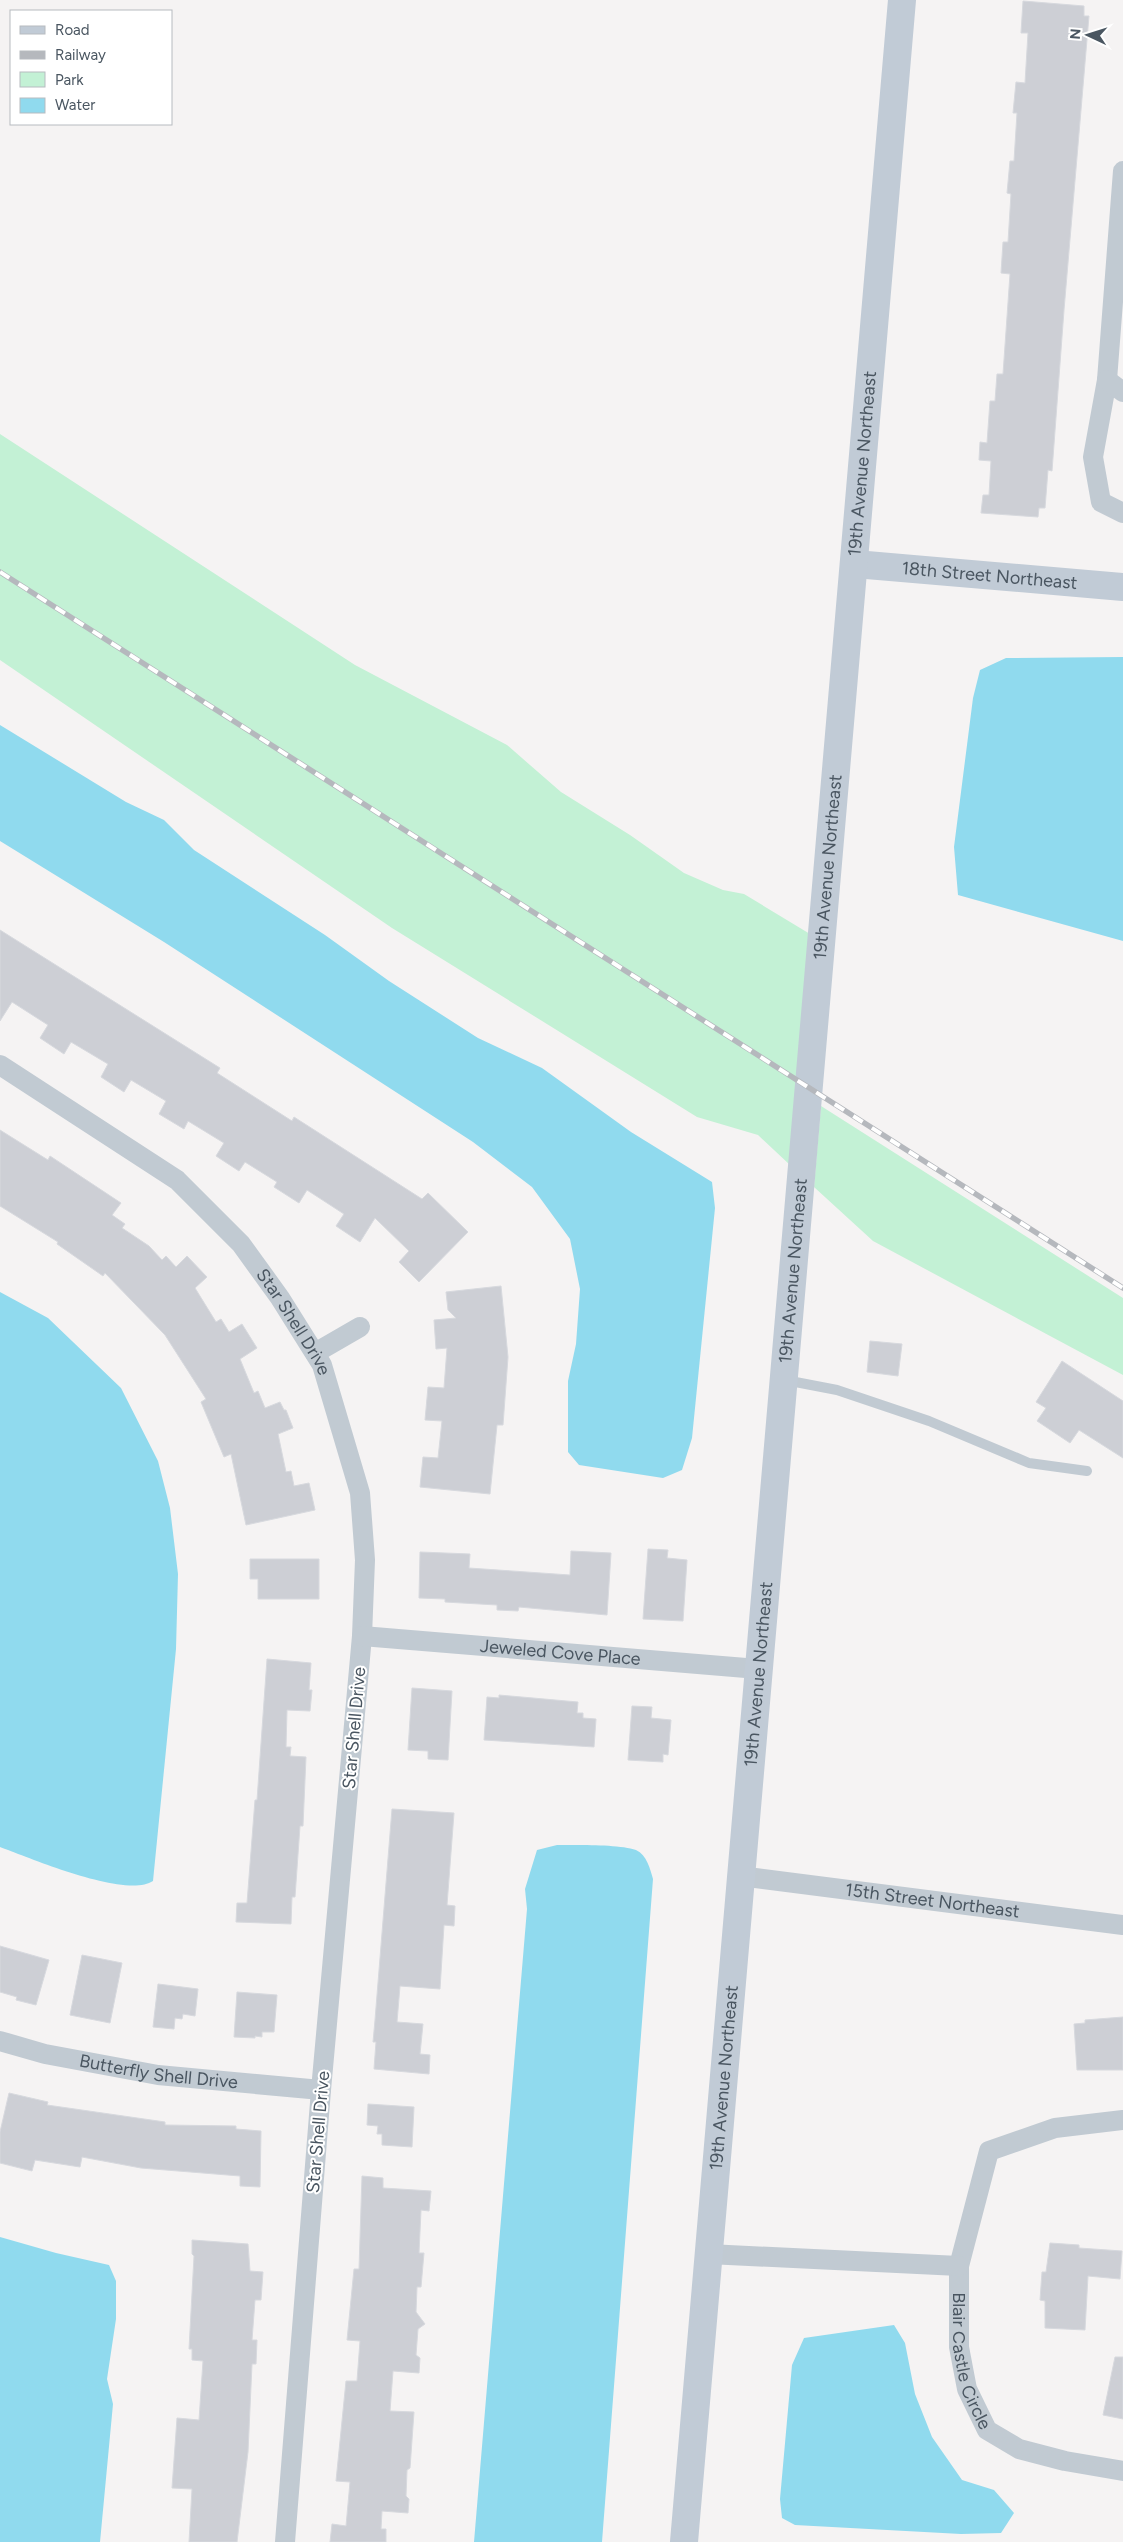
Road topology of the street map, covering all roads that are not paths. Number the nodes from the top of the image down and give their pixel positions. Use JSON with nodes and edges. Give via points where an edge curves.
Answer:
{"nodes":[{"id":1,"x":902,"y":0,"type":"edge"},
{"id":2,"x":1123,"y":171,"type":"edge"},
{"id":3,"x":1122,"y":197,"type":"edge"},
{"id":4,"x":1106,"y":380,"type":"junction"},
{"id":5,"x":1123,"y":392,"type":"edge"},
{"id":6,"x":1123,"y":513,"type":"edge"},
{"id":7,"x":855,"y":564,"type":"junction"},
{"id":8,"x":1123,"y":587,"type":"edge"},
{"id":9,"x":0,"y":1065,"type":"edge"},
{"id":10,"x":360,"y":1327,"type":"dead end"},
{"id":11,"x":315,"y":1353,"type":"junction"},
{"id":12,"x":784,"y":1380,"type":"junction"},
{"id":13,"x":1087,"y":1471,"type":"dead end"},
{"id":14,"x":362,"y":1636,"type":"junction"},
{"id":15,"x":758,"y":1669,"type":"junction"},
{"id":16,"x":740,"y":1876,"type":"junction"},
{"id":17,"x":1123,"y":1925,"type":"edge"},
{"id":18,"x":0,"y":2041,"type":"edge"},
{"id":19,"x":321,"y":2090,"type":"junction"},
{"id":20,"x":1123,"y":2120,"type":"edge"},
{"id":21,"x":708,"y":2254,"type":"junction"},
{"id":22,"x":959,"y":2266,"type":"junction"},
{"id":23,"x":1123,"y":2471,"type":"edge"},
{"id":24,"x":285,"y":2542,"type":"edge"},
{"id":25,"x":684,"y":2542,"type":"edge"}],
"edges":[{"from":1,"to":7,"type":"street","name":"19th Avenue Northeast"},
{"from":2,"to":3,"type":"street"},
{"from":3,"to":4,"type":"street"},
{"from":4,"to":5,"type":"street"},
{"from":4,"to":6,"type":"street","via":[[1093,457],[1101,502]]},
{"from":7,"to":8,"type":"street","name":"18th Street Northeast"},
{"from":7,"to":12,"type":"street","name":"19th Avenue Northeast"},
{"from":9,"to":11,"type":"street","name":"Star Shell Drive","via":[[177,1180],[241,1244]]},
{"from":10,"to":11,"type":"street"},
{"from":11,"to":14,"type":"street","name":"Star Shell Drive","via":[[322,1365],[360,1493],[365,1560]]},
{"from":12,"to":13,"type":"lane","via":[[837,1390],[929,1421],[1029,1462]]},
{"from":12,"to":15,"type":"street","name":"19th Avenue Northeast"},
{"from":14,"to":15,"type":"street","name":"Jeweled Cove Place"},
{"from":14,"to":19,"type":"street","name":"Star Shell Drive"},
{"from":15,"to":16,"type":"street","name":"19th Avenue Northeast"},
{"from":16,"to":17,"type":"street","name":"15th Street Northeast"},
{"from":16,"to":21,"type":"street","name":"19th Avenue Northeast"},
{"from":18,"to":19,"type":"street","name":"Butterfly Shell Drive","via":[[45,2054],[158,2075]]},
{"from":19,"to":24,"type":"street","name":"Star Shell Drive"},
{"from":20,"to":22,"type":"street","name":"Blair Castle Circle","via":[[1055,2128],[989,2151]]},
{"from":21,"to":22,"type":"street","name":"Blair Castle Circle"},
{"from":21,"to":25,"type":"street","name":"19th Avenue Northeast"},
{"from":22,"to":23,"type":"street","name":"Blair Castle Circle","via":[[959,2347],[967,2389],[987,2430],[1019,2448],[1065,2461]]}]}
